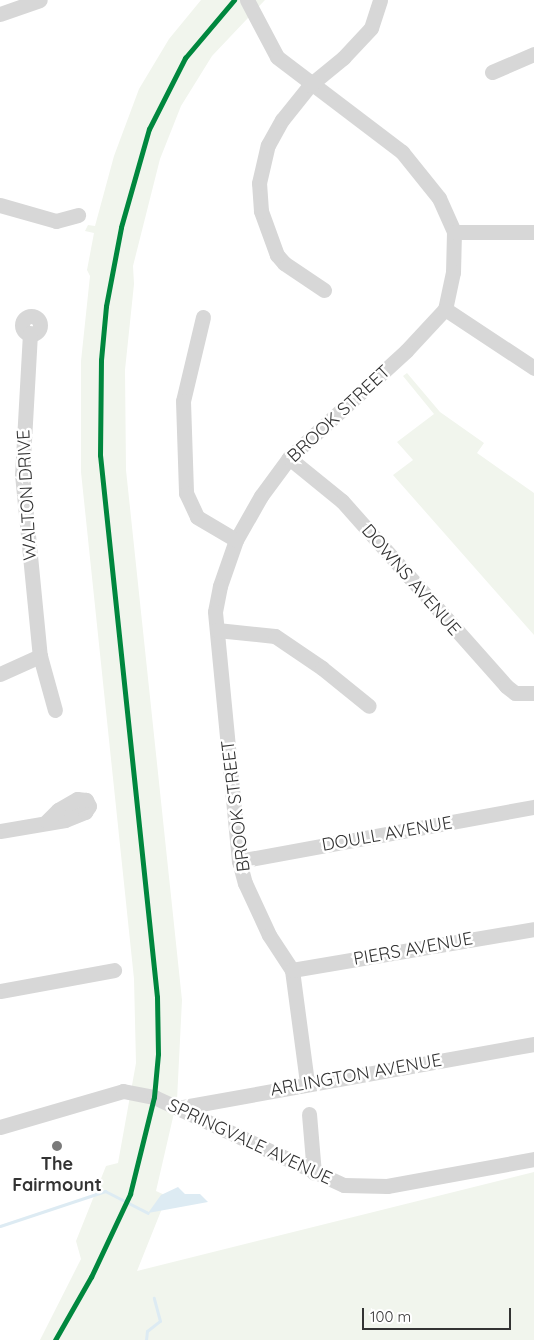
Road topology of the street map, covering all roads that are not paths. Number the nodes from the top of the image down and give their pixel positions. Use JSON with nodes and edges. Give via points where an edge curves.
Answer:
{"nodes":[{"id":1,"x":40,"y":0,"type":"edge"},
{"id":2,"x":247,"y":0,"type":"edge"},
{"id":3,"x":380,"y":0,"type":"edge"},
{"id":4,"x":0,"y":14,"type":"edge"},
{"id":5,"x":534,"y":54,"type":"edge"},
{"id":6,"x":492,"y":72,"type":"dead end"},
{"id":7,"x":310,"y":85,"type":"junction"},
{"id":8,"x":0,"y":205,"type":"edge"},
{"id":9,"x":78,"y":215,"type":"dead end"},
{"id":10,"x":454,"y":232,"type":"junction"},
{"id":11,"x":534,"y":232,"type":"edge"},
{"id":12,"x":324,"y":290,"type":"dead end"},
{"id":13,"x":445,"y":309,"type":"junction"},
{"id":14,"x":203,"y":317,"type":"dead end"},
{"id":15,"x":30,"y":333,"type":"dead end"},
{"id":16,"x":534,"y":368,"type":"edge"},
{"id":17,"x":289,"y":458,"type":"junction"},
{"id":18,"x":236,"y":540,"type":"junction"},
{"id":19,"x":217,"y":630,"type":"junction"},
{"id":20,"x":40,"y":656,"type":"junction"},
{"id":21,"x":0,"y":674,"type":"edge"},
{"id":22,"x":534,"y":693,"type":"edge"},
{"id":23,"x":369,"y":706,"type":"dead end"},
{"id":24,"x":55,"y":710,"type":"dead end"},
{"id":25,"x":534,"y":807,"type":"edge"},
{"id":26,"x":47,"y":821,"type":"dead end"},
{"id":27,"x":0,"y":831,"type":"edge"},
{"id":28,"x":240,"y":861,"type":"junction"},
{"id":29,"x":534,"y":929,"type":"edge"},
{"id":30,"x":114,"y":970,"type":"dead end"},
{"id":31,"x":292,"y":970,"type":"junction"},
{"id":32,"x":0,"y":990,"type":"edge"},
{"id":33,"x":534,"y":1044,"type":"edge"},
{"id":34,"x":307,"y":1082,"type":"junction"},
{"id":35,"x":178,"y":1108,"type":"junction"},
{"id":36,"x":309,"y":1114,"type":"dead end"},
{"id":37,"x":0,"y":1127,"type":"edge"},
{"id":38,"x":534,"y":1160,"type":"edge"},
{"id":39,"x":314,"y":1173,"type":"junction"}],
"edges":[{"from":1,"to":4,"type":"street"},
{"from":2,"to":7,"type":"street","via":[[277,57]]},
{"from":3,"to":7,"type":"street","via":[[371,28],[343,58]]},
{"from":5,"to":6,"type":"street"},
{"from":7,"to":10,"type":"street","via":[[402,152],[439,198]]},
{"from":7,"to":12,"type":"street","via":[[282,120],[268,145],[259,183],[261,210],[280,259]]},
{"from":8,"to":9,"type":"street","via":[[56,221]]},
{"from":10,"to":11,"type":"street"},
{"from":10,"to":13,"type":"street","via":[[452,272]]},
{"from":13,"to":16,"type":"street"},
{"from":13,"to":17,"type":"street","name":"BROOK STREET","via":[[406,352]]},
{"from":14,"to":18,"type":"street","via":[[183,401],[186,493],[197,517]]},
{"from":15,"to":20,"type":"street","name":"WALTON DRIVE","via":[[22,474]]},
{"from":17,"to":18,"type":"street","name":"BROOK STREET","via":[[261,496]]},
{"from":17,"to":22,"type":"street","name":"DOWNS AVENUE","via":[[342,501],[506,686],[515,693]]},
{"from":18,"to":19,"type":"street","name":"BROOK STREET","via":[[220,586],[215,612]]},
{"from":19,"to":23,"type":"street","via":[[275,636]]},
{"from":19,"to":28,"type":"street","name":"BROOK STREET"},
{"from":20,"to":21,"type":"street"},
{"from":20,"to":24,"type":"street","name":"WALTON DRIVE"},
{"from":25,"to":28,"type":"street","name":"DOULL AVENUE"},
{"from":26,"to":27,"type":"street"},
{"from":28,"to":31,"type":"street","name":"BROOK STREET","via":[[245,884],[269,935]]},
{"from":29,"to":31,"type":"street","name":"PIERS AVENUE"},
{"from":30,"to":32,"type":"street"},
{"from":31,"to":34,"type":"street","name":"BROOK STREET"},
{"from":33,"to":34,"type":"street","name":"ARLINGTON AVENUE"},
{"from":34,"to":35,"type":"street","name":"ARLINGTON AVENUE"},
{"from":35,"to":37,"type":"street","name":"SPRINGVALE AVENUE","via":[[144,1094],[123,1091]]},
{"from":35,"to":39,"type":"street","name":"SPRINGVALE AVENUE"},
{"from":36,"to":39,"type":"street"},
{"from":38,"to":39,"type":"street","name":"SPRINGVALE AVENUE","via":[[387,1186],[344,1185]]}]}
